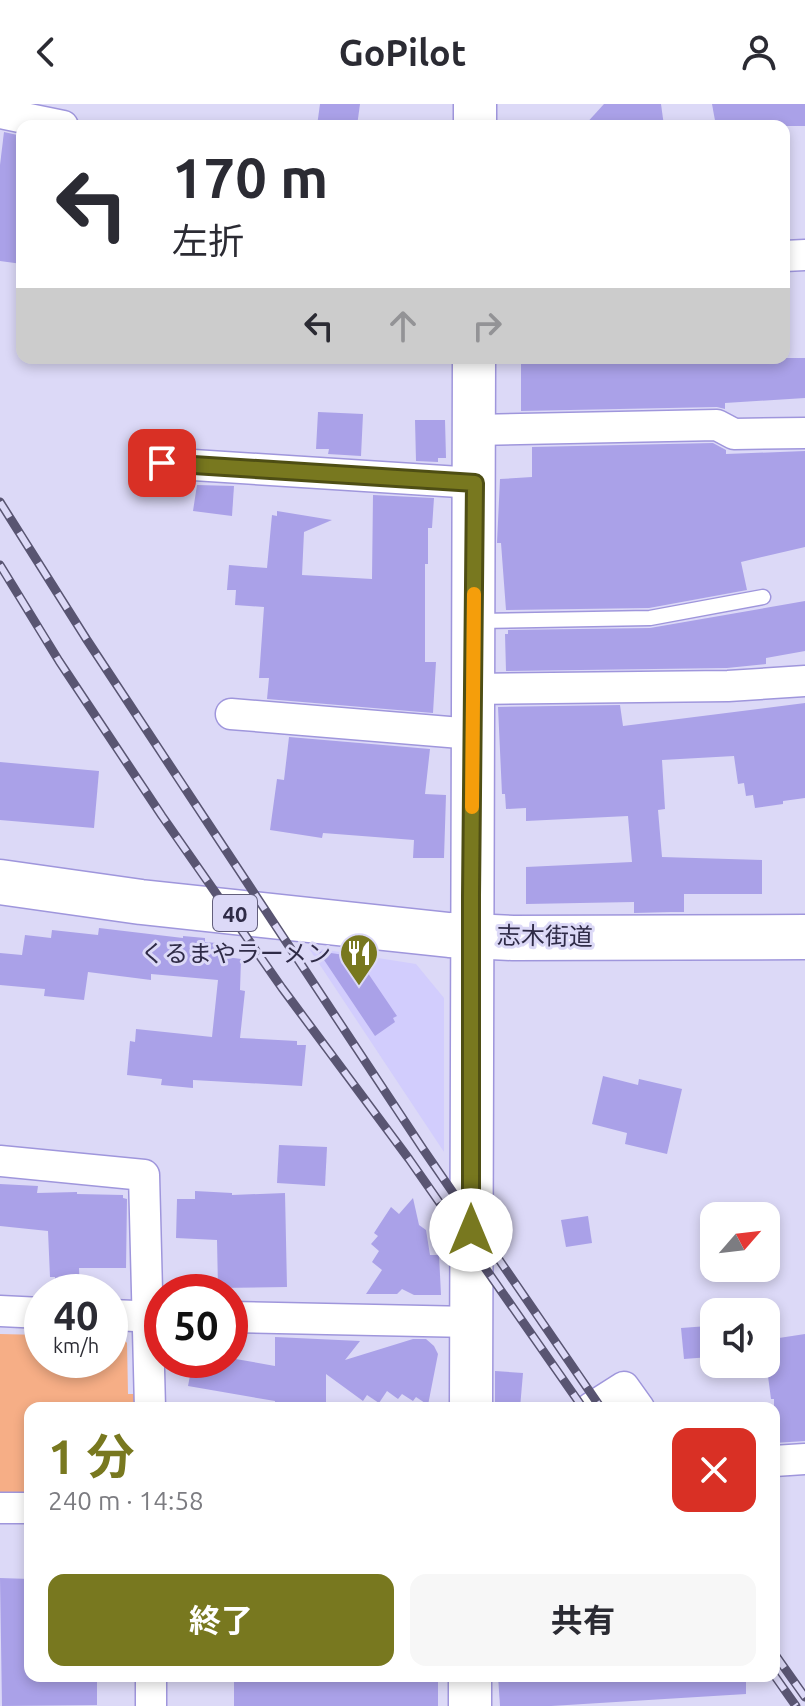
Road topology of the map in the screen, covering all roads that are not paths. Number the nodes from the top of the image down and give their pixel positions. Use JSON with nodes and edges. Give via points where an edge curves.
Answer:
{"nodes":[{"id":1,"x":0,"y":113,"type":"edge"},
{"id":2,"x":34,"y":120,"type":"edge"},
{"id":3,"x":474,"y":364,"type":"edge"},
{"id":4,"x":475,"y":430,"type":"junction"},
{"id":5,"x":805,"y":433,"type":"edge"},
{"id":6,"x":162,"y":463,"type":"dead end"},
{"id":7,"x":475,"y":483,"type":"junction"},
{"id":8,"x":763,"y":597,"type":"dead end"},
{"id":9,"x":474,"y":621,"type":"junction"},
{"id":10,"x":805,"y":681,"type":"edge"},
{"id":11,"x":473,"y":689,"type":"junction"},
{"id":12,"x":231,"y":714,"type":"dead end"},
{"id":13,"x":473,"y":734,"type":"junction"},
{"id":14,"x":0,"y":882,"type":"edge"},
{"id":15,"x":471,"y":934,"type":"junction"},
{"id":16,"x":805,"y":937,"type":"edge"},
{"id":17,"x":0,"y":1161,"type":"edge"},
{"id":18,"x":151,"y":1274,"type":"edge"},
{"id":19,"x":0,"y":1311,"type":"edge"},
{"id":20,"x":24,"y":1312,"type":"edge"},
{"id":21,"x":248,"y":1317,"type":"edge"},
{"id":22,"x":471,"y":1322,"type":"junction"},
{"id":23,"x":151,"y":1378,"type":"edge"},
{"id":24,"x":150,"y":1402,"type":"edge"},
{"id":25,"x":471,"y":1402,"type":"edge"},
{"id":26,"x":600,"y":1402,"type":"edge"},
{"id":27,"x":635,"y":1402,"type":"edge"},
{"id":28,"x":805,"y":1459,"type":"edge"},
{"id":29,"x":780,"y":1461,"type":"edge"},
{"id":30,"x":0,"y":1508,"type":"edge"},
{"id":31,"x":24,"y":1508,"type":"edge"},
{"id":32,"x":151,"y":1682,"type":"edge"},
{"id":33,"x":470,"y":1682,"type":"edge"},
{"id":34,"x":151,"y":1706,"type":"edge"},
{"id":35,"x":470,"y":1706,"type":"edge"}],
"edges":[{"from":1,"to":2,"type":"street"},
{"from":3,"to":4,"type":"main road"},
{"from":4,"to":5,"type":"street","via":[[717,425],[734,434]]},
{"from":4,"to":7,"type":"main road"},
{"from":6,"to":7,"type":"street"},
{"from":7,"to":9,"type":"main road"},
{"from":8,"to":9,"type":"lane","via":[[650,618]]},
{"from":9,"to":11,"type":"main road"},
{"from":10,"to":11,"type":"street"},
{"from":11,"to":13,"type":"main road"},
{"from":12,"to":13,"type":"street"},
{"from":13,"to":15,"type":"main road"},
{"from":14,"to":15,"type":"main road","name":"志木街道","number":"40","via":[[401,931]]},
{"from":15,"to":16,"type":"main road","name":"志木街道","number":"40"},
{"from":15,"to":22,"type":"main road"},
{"from":17,"to":18,"type":"street","via":[[144,1175]]},
{"from":19,"to":20,"type":"street"},
{"from":21,"to":22,"type":"street"},
{"from":22,"to":25,"type":"main road"},
{"from":23,"to":24,"type":"street"},
{"from":26,"to":27,"type":"street","via":[[624,1387]]},
{"from":28,"to":29,"type":"street"},
{"from":30,"to":31,"type":"street"},
{"from":32,"to":34,"type":"street"},
{"from":33,"to":35,"type":"main road"}]}
